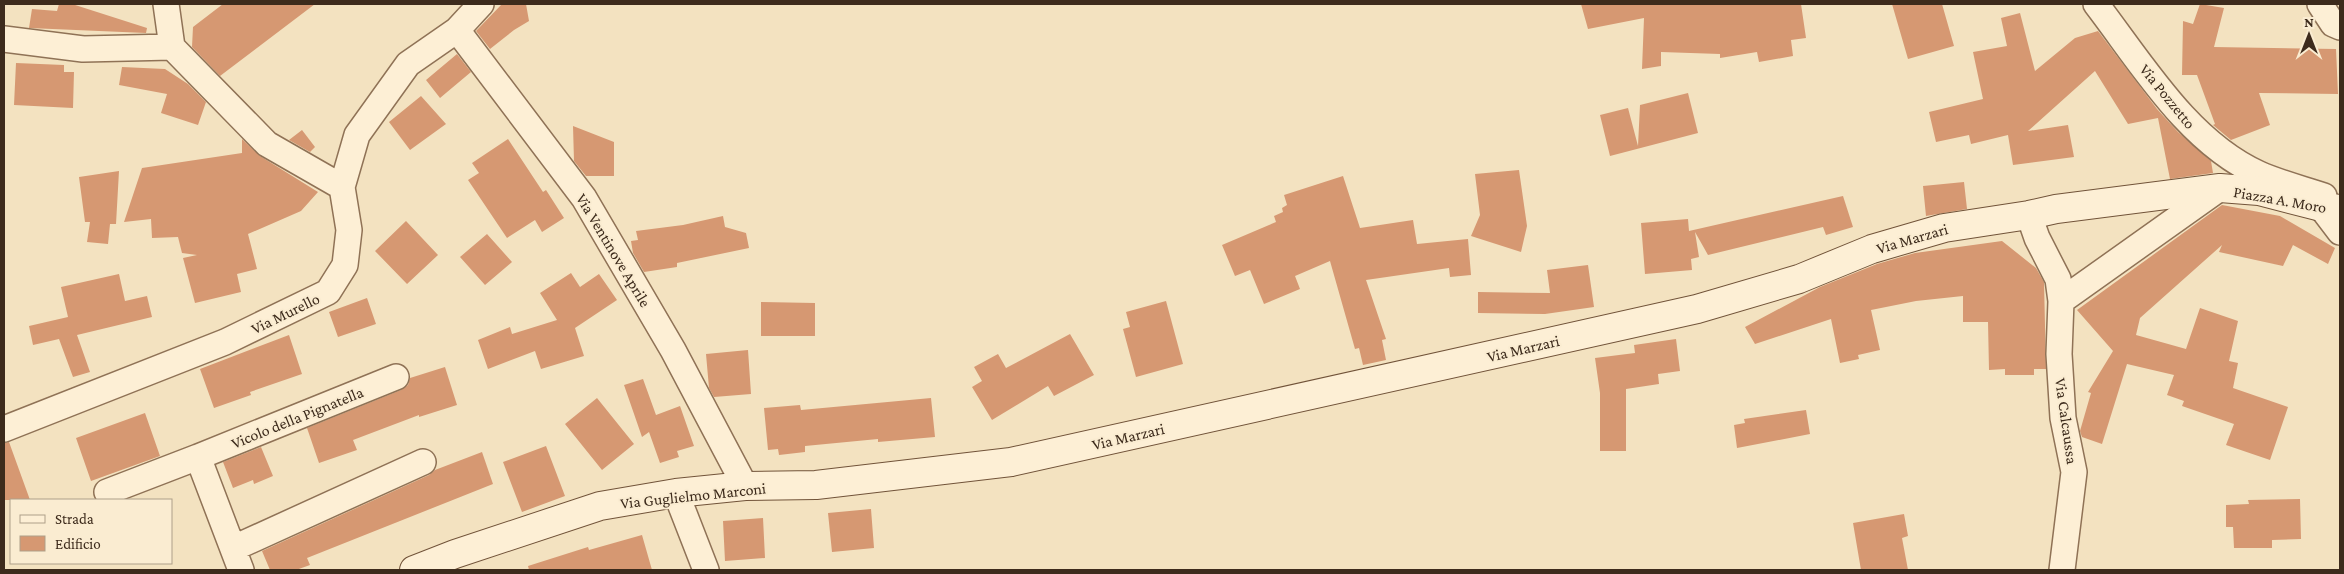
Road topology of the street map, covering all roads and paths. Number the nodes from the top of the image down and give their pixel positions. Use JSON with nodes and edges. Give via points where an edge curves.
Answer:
{"nodes":[{"id":1,"x":166,"y":4,"type":"edge"},
{"id":2,"x":481,"y":4,"type":"edge"},
{"id":3,"x":2096,"y":4,"type":"edge"},
{"id":4,"x":2320,"y":4,"type":"edge"},
{"id":5,"x":2340,"y":27,"type":"edge"},
{"id":6,"x":457,"y":30,"type":"junction"},
{"id":7,"x":4,"y":39,"type":"edge"},
{"id":8,"x":172,"y":48,"type":"junction"},
{"id":9,"x":342,"y":187,"type":"junction"},
{"id":10,"x":2220,"y":188,"type":"junction"},
{"id":11,"x":2334,"y":206,"type":"edge"},
{"id":12,"x":2029,"y":215,"type":"junction"},
{"id":13,"x":2340,"y":232,"type":"edge"},
{"id":14,"x":2061,"y":301,"type":"junction"},
{"id":15,"x":396,"y":377,"type":"dead end"},
{"id":16,"x":4,"y":429,"type":"edge"},
{"id":17,"x":198,"y":457,"type":"junction"},
{"id":18,"x":423,"y":462,"type":"dead end"},
{"id":19,"x":1011,"y":462,"type":"joint"},
{"id":20,"x":744,"y":486,"type":"junction"},
{"id":21,"x":107,"y":492,"type":"dead end"},
{"id":22,"x":676,"y":493,"type":"junction"},
{"id":23,"x":238,"y":559,"type":"edge"},
{"id":24,"x":414,"y":570,"type":"edge"},
{"id":25,"x":706,"y":570,"type":"edge"},
{"id":26,"x":2062,"y":570,"type":"edge"}],
"edges":[{"from":1,"to":8,"type":"street"},
{"from":2,"to":6,"type":"street"},
{"from":3,"to":11,"type":"street","name":"Via Pozzetto","via":[[2189,125],[2227,156],[2259,174]]},
{"from":4,"to":5,"type":"street","via":[[2333,24]]},
{"from":6,"to":9,"type":"street","via":[[408,64],[357,136]]},
{"from":6,"to":20,"type":"street","name":"Via Ventinove Aprile","via":[[584,198],[673,350]]},
{"from":7,"to":8,"type":"street","via":[[83,49]]},
{"from":8,"to":9,"type":"street","via":[[267,144]]},
{"from":9,"to":16,"type":"street","name":"Via Murello","via":[[350,230],[345,265],[328,292],[225,342]]},
{"from":10,"to":11,"type":"street","name":"Piazza A. Moro","via":[[2259,191]]},
{"from":10,"to":12,"type":"street","name":"Via Marzari"},
{"from":10,"to":14,"type":"street"},
{"from":11,"to":13,"type":"street"},
{"from":12,"to":14,"type":"street","via":[[2058,279]]},
{"from":12,"to":19,"type":"street","name":"Via Marzari","via":[[1944,228],[1697,309]]},
{"from":14,"to":26,"type":"street","name":"Via Calcaussa","via":[[2059,354],[2063,418],[2074,472]]},
{"from":15,"to":17,"type":"street","name":"Vicolo della Pignatella"},
{"from":17,"to":21,"type":"street","name":"Vicolo della Pignatella"},
{"from":17,"to":23,"type":"street"},
{"from":18,"to":23,"type":"street"},
{"from":19,"to":20,"type":"street","name":"Via Guglielmo Marconi","via":[[816,485]]},
{"from":20,"to":22,"type":"street","name":"Via Guglielmo Marconi"},
{"from":22,"to":24,"type":"street","name":"Via Guglielmo Marconi","via":[[600,506]]},
{"from":22,"to":25,"type":"street"}]}
